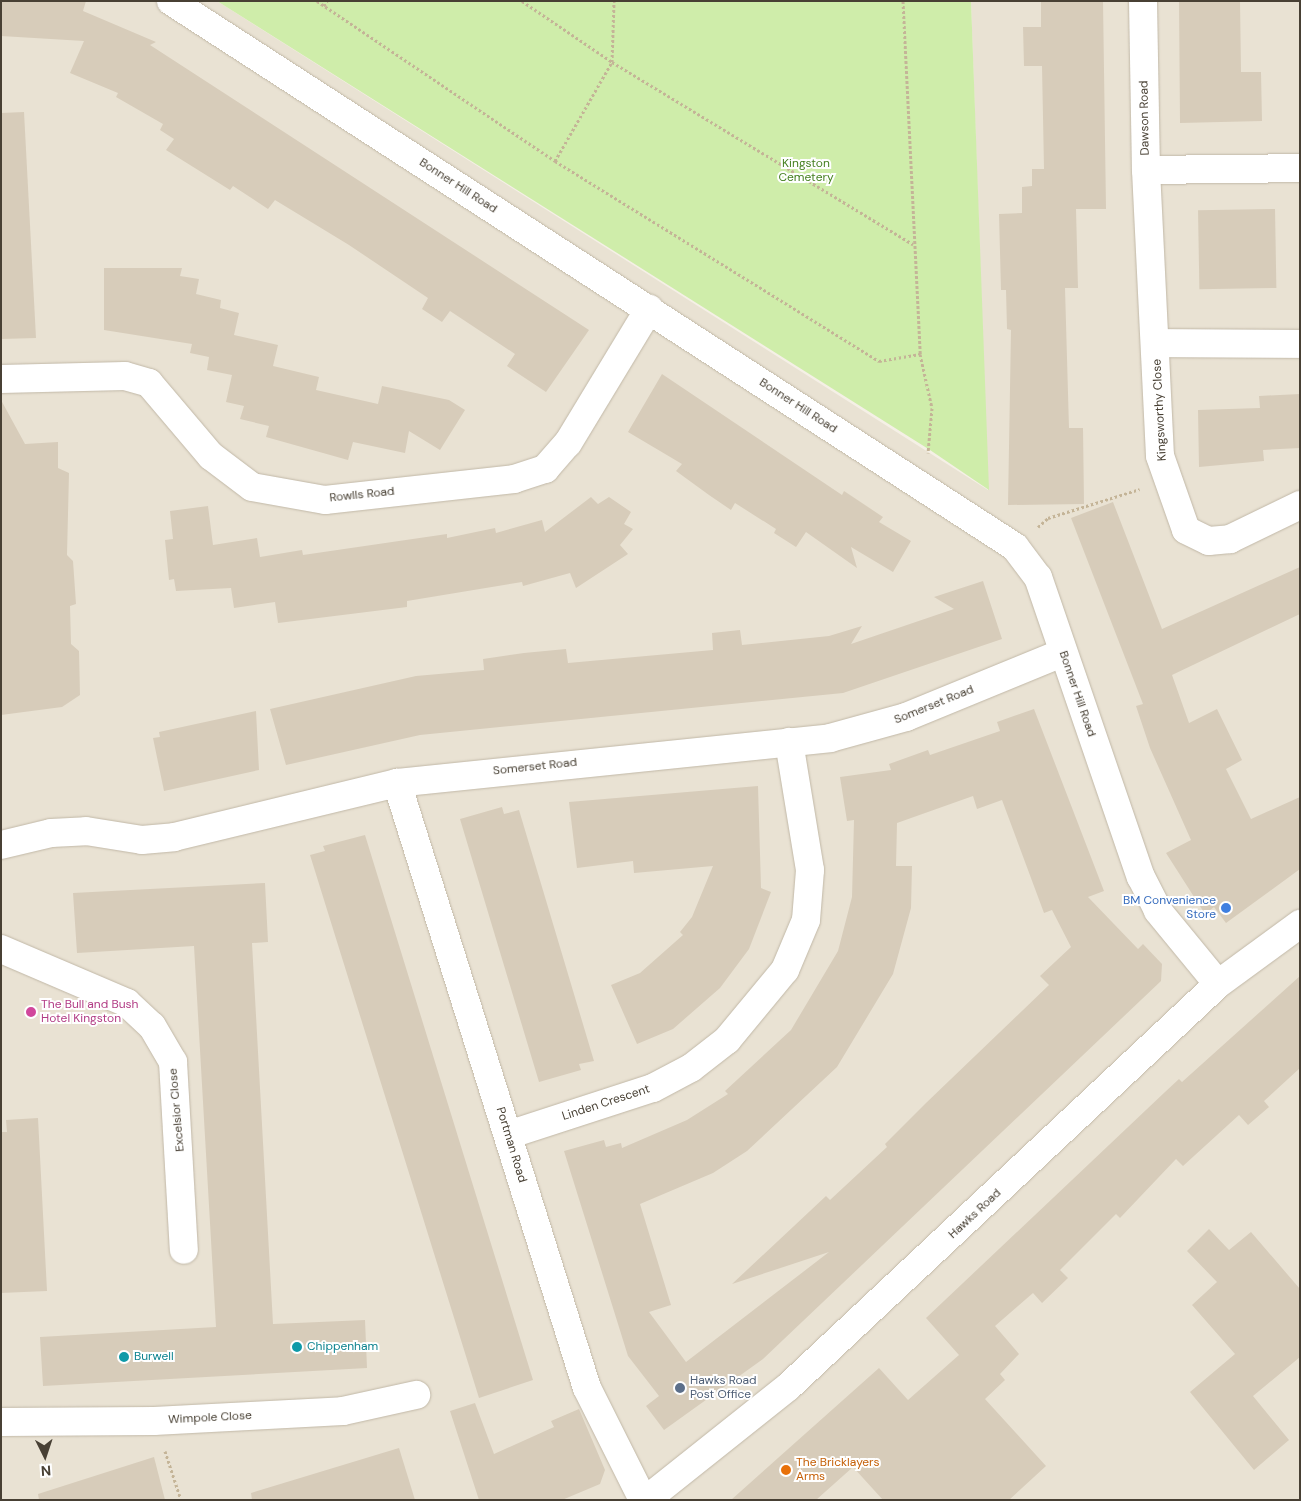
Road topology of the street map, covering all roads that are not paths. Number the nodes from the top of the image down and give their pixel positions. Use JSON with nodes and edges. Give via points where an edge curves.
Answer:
{"nodes":[{"id":1,"x":171,"y":1,"type":"edge"},
{"id":2,"x":1143,"y":1,"type":"edge"},
{"id":3,"x":1300,"y":168,"type":"edge"},
{"id":4,"x":1146,"y":170,"type":"junction"},
{"id":5,"x":649,"y":309,"type":"junction"},
{"id":6,"x":1157,"y":343,"type":"junction"},
{"id":7,"x":1300,"y":344,"type":"edge"},
{"id":8,"x":1,"y":379,"type":"edge"},
{"id":9,"x":1300,"y":505,"type":"edge"},
{"id":10,"x":1062,"y":653,"type":"junction"},
{"id":11,"x":789,"y":742,"type":"junction"},
{"id":12,"x":397,"y":783,"type":"junction"},
{"id":13,"x":1,"y":844,"type":"edge"},
{"id":14,"x":1300,"y":924,"type":"edge"},
{"id":15,"x":1,"y":948,"type":"edge"},
{"id":16,"x":1218,"y":984,"type":"junction"},
{"id":17,"x":508,"y":1135,"type":"junction"},
{"id":18,"x":184,"y":1250,"type":"dead end"},
{"id":19,"x":416,"y":1395,"type":"dead end"},
{"id":20,"x":1,"y":1422,"type":"edge"},
{"id":21,"x":644,"y":1500,"type":"edge"}],
"edges":[{"from":1,"to":5,"type":"street","name":"Bonner Hill Road"},
{"from":2,"to":4,"type":"street","name":"Dawson Road"},
{"from":3,"to":4,"type":"street","name":"Dawson Road"},
{"from":4,"to":6,"type":"street","name":"Kingsworthy Close"},
{"from":5,"to":8,"type":"street","name":"Rowlls Road","via":[[568,444],[545,469],[514,478],[325,500],[252,488],[211,456],[149,384],[126,376]]},
{"from":5,"to":10,"type":"street","name":"Bonner Hill Road","via":[[1015,547],[1038,577]]},
{"from":6,"to":7,"type":"street","name":"Kingsworthy Close"},
{"from":6,"to":9,"type":"street","name":"Kingsworthy Close","via":[[1160,456],[1186,530],[1209,540],[1230,539]]},
{"from":10,"to":11,"type":"street","name":"Somerset Road","via":[[863,732]]},
{"from":10,"to":16,"type":"street","name":"Bonner Hill Road","via":[[1141,877],[1158,911]]},
{"from":11,"to":12,"type":"street","name":"Somerset Road"},
{"from":11,"to":17,"type":"street","name":"Linden Crescent","via":[[810,870],[806,920],[785,970],[727,1040],[691,1068],[654,1088]]},
{"from":12,"to":13,"type":"street","name":"Somerset Road","via":[[174,837],[142,840],[86,831],[51,833]]},
{"from":12,"to":17,"type":"street","name":"Portman Road"},
{"from":14,"to":16,"type":"street","name":"Hawks Road"},
{"from":15,"to":18,"type":"street","name":"Excelsior Close","via":[[127,1003],[152,1026],[175,1071]]},
{"from":16,"to":21,"type":"street","name":"Hawks Road","via":[[788,1387]]},
{"from":17,"to":21,"type":"street","name":"Portman Road","via":[[588,1388]]},
{"from":19,"to":20,"type":"street","name":"Wimpole Close","via":[[343,1411],[154,1421]]}]}
